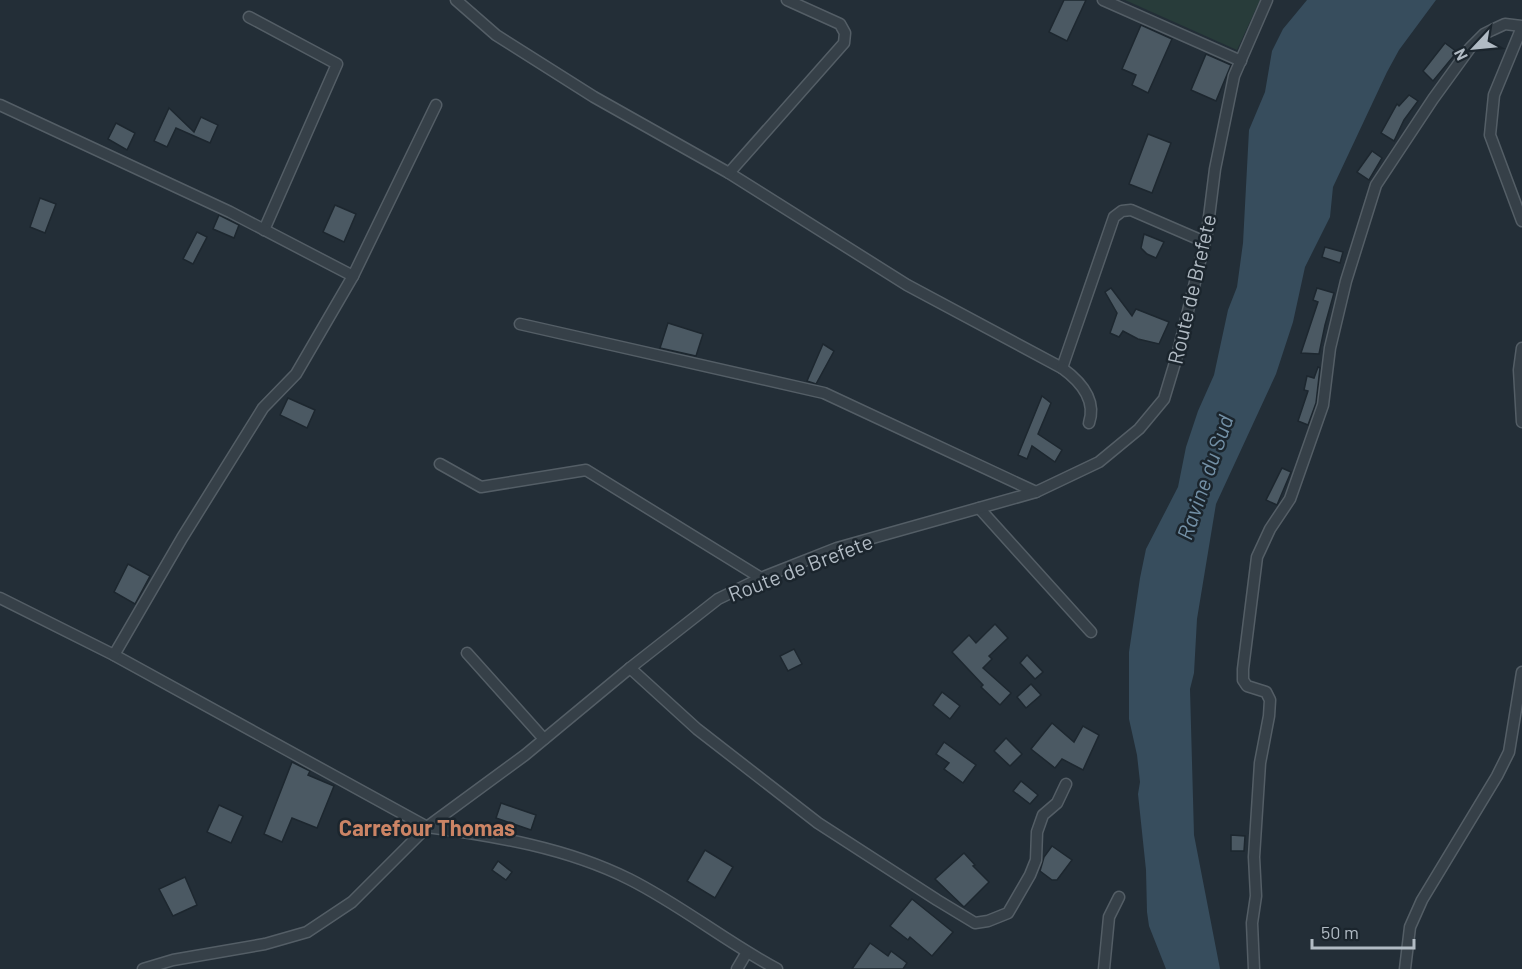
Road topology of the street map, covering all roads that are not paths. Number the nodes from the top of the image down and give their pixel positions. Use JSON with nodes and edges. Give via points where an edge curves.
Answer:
{"nodes":[{"id":1,"x":456,"y":0,"type":"edge"},
{"id":2,"x":788,"y":0,"type":"edge"},
{"id":3,"x":1103,"y":0,"type":"edge"},
{"id":4,"x":1267,"y":0,"type":"edge"},
{"id":5,"x":249,"y":17,"type":"dead end"},
{"id":6,"x":1522,"y":27,"type":"edge"},
{"id":7,"x":1241,"y":61,"type":"junction"},
{"id":8,"x":0,"y":105,"type":"edge"},
{"id":9,"x":436,"y":105,"type":"dead end"},
{"id":10,"x":729,"y":173,"type":"junction"},
{"id":11,"x":1522,"y":221,"type":"edge"},
{"id":12,"x":264,"y":230,"type":"junction"},
{"id":13,"x":1205,"y":242,"type":"junction"},
{"id":14,"x":354,"y":276,"type":"junction"},
{"id":15,"x":520,"y":324,"type":"dead end"},
{"id":16,"x":1522,"y":348,"type":"edge"},
{"id":17,"x":1062,"y":368,"type":"junction"},
{"id":18,"x":1522,"y":422,"type":"edge"},
{"id":19,"x":1089,"y":423,"type":"dead end"},
{"id":20,"x":440,"y":464,"type":"dead end"},
{"id":21,"x":1036,"y":492,"type":"junction"},
{"id":22,"x":979,"y":508,"type":"junction"},
{"id":23,"x":761,"y":578,"type":"junction"},
{"id":24,"x":0,"y":598,"type":"edge"},
{"id":25,"x":1091,"y":632,"type":"dead end"},
{"id":26,"x":467,"y":653,"type":"dead end"},
{"id":27,"x":114,"y":655,"type":"junction"},
{"id":28,"x":630,"y":668,"type":"junction"},
{"id":29,"x":1522,"y":672,"type":"edge"},
{"id":30,"x":544,"y":739,"type":"junction"},
{"id":31,"x":1066,"y":784,"type":"dead end"},
{"id":32,"x":427,"y":827,"type":"junction"},
{"id":33,"x":1119,"y":897,"type":"dead end"},
{"id":34,"x":747,"y":952,"type":"junction"},
{"id":35,"x":175,"y":964,"type":"edge"},
{"id":36,"x":143,"y":969,"type":"edge"},
{"id":37,"x":737,"y":969,"type":"edge"},
{"id":38,"x":777,"y":969,"type":"edge"},
{"id":39,"x":1104,"y":969,"type":"edge"},
{"id":40,"x":1254,"y":969,"type":"edge"},
{"id":41,"x":1405,"y":969,"type":"edge"}],
"edges":[{"from":1,"to":10,"type":"street","via":[[496,35],[594,97]]},
{"from":2,"to":10,"type":"street","via":[[840,24],[845,33],[844,43]]},
{"from":3,"to":7,"type":"street"},
{"from":4,"to":7,"type":"street","name":"Route de Brefete"},
{"from":5,"to":12,"type":"street","via":[[337,64]]},
{"from":6,"to":11,"type":"street","via":[[1494,95],[1490,135]]},
{"from":6,"to":40,"type":"street","via":[[1505,24],[1484,34],[1470,48],[1376,185],[1346,281],[1330,348],[1323,405],[1290,499],[1257,557],[1243,669],[1247,686],[1266,692],[1270,700],[1256,817]]},
{"from":7,"to":13,"type":"street","name":"Route de Brefete","via":[[1234,76],[1215,169]]},
{"from":8,"to":12,"type":"street"},
{"from":9,"to":14,"type":"street"},
{"from":10,"to":17,"type":"street","via":[[907,285]]},
{"from":12,"to":14,"type":"street"},
{"from":13,"to":17,"type":"street","via":[[1131,210],[1114,217]]},
{"from":13,"to":21,"type":"street","name":"Route de Brefete","via":[[1164,399],[1139,429],[1099,462]]},
{"from":14,"to":27,"type":"street","via":[[296,374],[263,408]]},
{"from":15,"to":21,"type":"street","via":[[824,393]]},
{"from":16,"to":18,"type":"street"},
{"from":17,"to":19,"type":"street","via":[[1084,388],[1092,414]]},
{"from":20,"to":23,"type":"street","via":[[481,487],[586,470]]},
{"from":21,"to":22,"type":"street","name":"Route de Brefete"},
{"from":22,"to":23,"type":"street","name":"Route de Brefete","via":[[837,548]]},
{"from":22,"to":25,"type":"street"},
{"from":23,"to":28,"type":"street","name":"Route de Brefete","via":[[718,599]]},
{"from":24,"to":27,"type":"street"},
{"from":26,"to":30,"type":"street"},
{"from":27,"to":32,"type":"street"},
{"from":28,"to":30,"type":"street","name":"Route de Brefete"},
{"from":28,"to":31,"type":"street","via":[[697,729],[818,823],[975,922],[1008,913],[1036,860],[1037,832],[1043,815],[1057,803]]},
{"from":29,"to":41,"type":"street","via":[[1509,752],[1422,900],[1410,927]]},
{"from":30,"to":32,"type":"street","name":"Route de Brefete"},
{"from":32,"to":34,"type":"street","via":[[483,834],[589,861],[674,904]]},
{"from":32,"to":35,"type":"street","name":"Route de Brefete","via":[[352,902],[307,932]]},
{"from":33,"to":39,"type":"street","via":[[1109,917]]},
{"from":34,"to":37,"type":"street"},
{"from":34,"to":38,"type":"street"},
{"from":35,"to":36,"type":"street","name":"Route de Brefete"}]}
